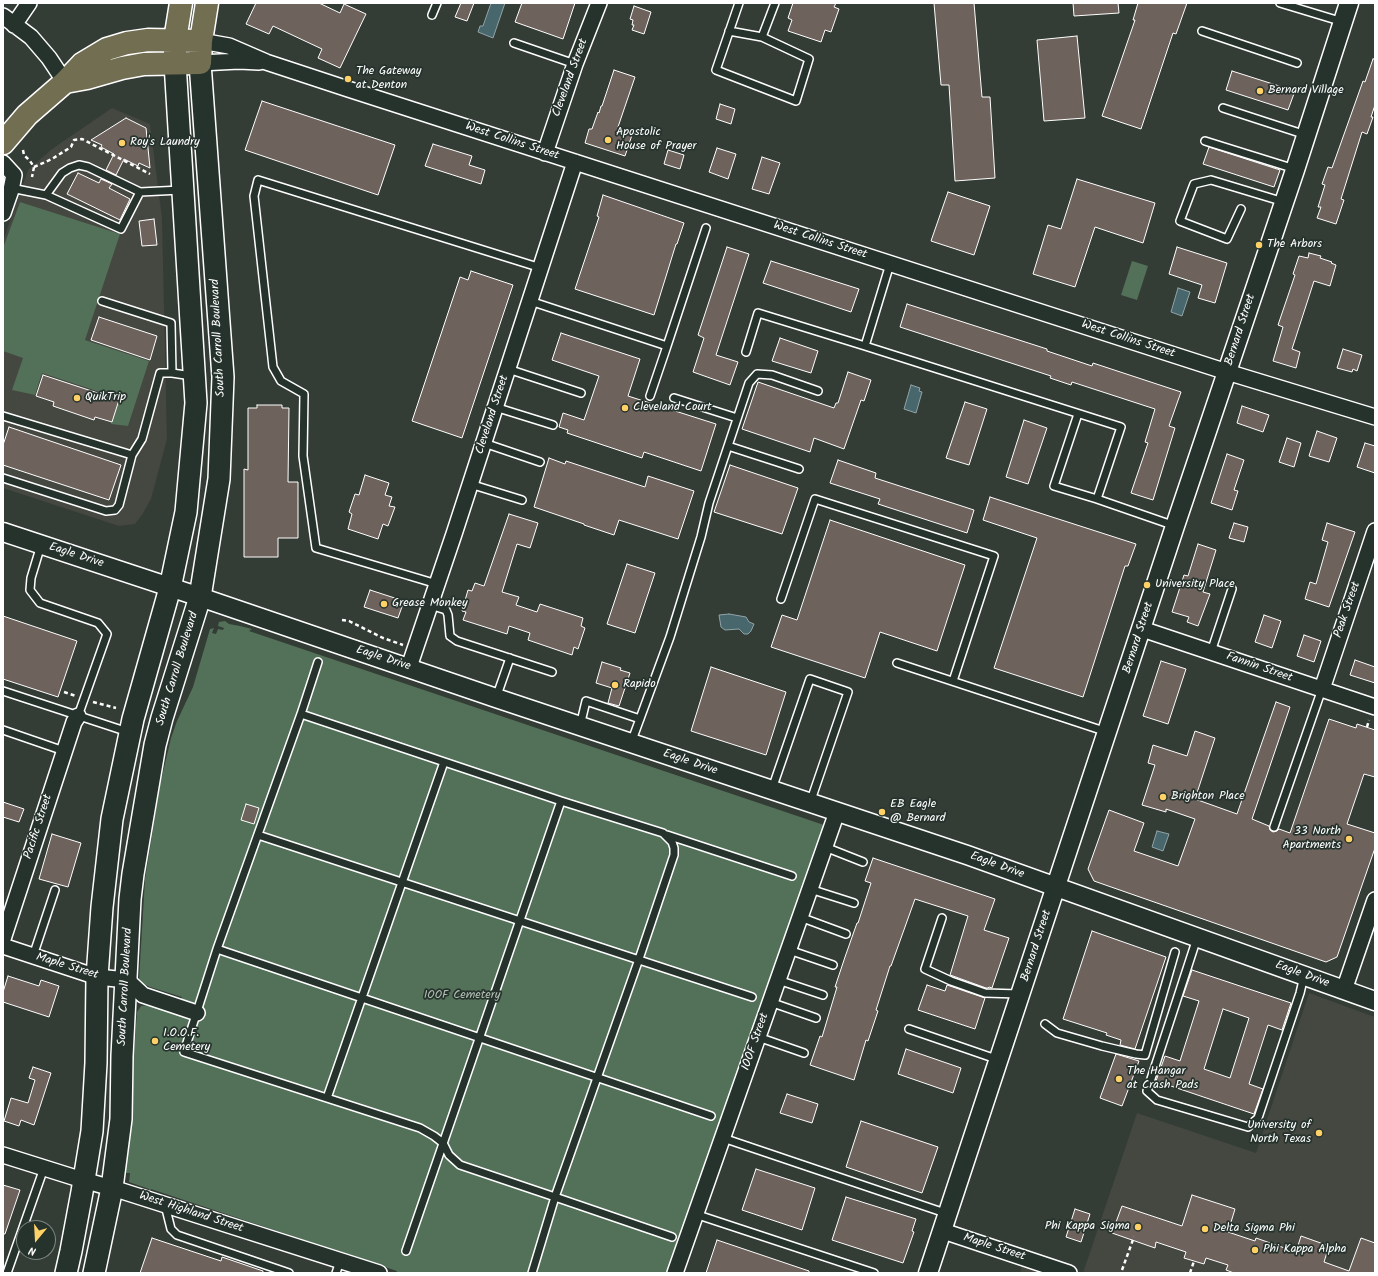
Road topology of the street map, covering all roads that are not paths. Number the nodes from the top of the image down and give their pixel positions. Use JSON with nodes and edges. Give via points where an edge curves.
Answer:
{"nodes":[{"id":1,"x":29,"y":3,"type":"edge"},
{"id":2,"x":181,"y":3,"type":"edge"},
{"id":3,"x":207,"y":3,"type":"edge"},
{"id":4,"x":437,"y":3,"type":"edge"},
{"id":5,"x":599,"y":3,"type":"edge"},
{"id":6,"x":739,"y":3,"type":"edge"},
{"id":7,"x":775,"y":3,"type":"edge"},
{"id":8,"x":1280,"y":3,"type":"edge"},
{"id":9,"x":1349,"y":3,"type":"edge"},
{"id":10,"x":432,"y":15,"type":"dead end"},
{"id":11,"x":8,"y":20,"type":"edge"},
{"id":12,"x":1343,"y":22,"type":"junction"},
{"id":13,"x":729,"y":31,"type":"junction"},
{"id":14,"x":1202,"y":31,"type":"dead end"},
{"id":15,"x":762,"y":37,"type":"junction"},
{"id":16,"x":175,"y":40,"type":"junction"},
{"id":17,"x":201,"y":41,"type":"junction"},
{"id":18,"x":514,"y":43,"type":"dead end"},
{"id":19,"x":266,"y":62,"type":"junction"},
{"id":20,"x":175,"y":63,"type":"junction"},
{"id":21,"x":200,"y":63,"type":"junction"},
{"id":22,"x":1297,"y":63,"type":"dead end"},
{"id":23,"x":575,"y":64,"type":"junction"},
{"id":24,"x":65,"y":82,"type":"junction"},
{"id":25,"x":1223,"y":108,"type":"dead end"},
{"id":26,"x":1306,"y":136,"type":"junction"},
{"id":27,"x":1206,"y":141,"type":"dead end"},
{"id":28,"x":3,"y":143,"type":"edge"},
{"id":29,"x":545,"y":152,"type":"junction"},
{"id":30,"x":575,"y":162,"type":"junction"},
{"id":31,"x":3,"y":163,"type":"edge"},
{"id":32,"x":1295,"y":170,"type":"junction"},
{"id":33,"x":11,"y":188,"type":"junction"},
{"id":34,"x":183,"y":190,"type":"junction"},
{"id":35,"x":140,"y":192,"type":"junction"},
{"id":36,"x":46,"y":195,"type":"junction"},
{"id":37,"x":1284,"y":202,"type":"junction"},
{"id":38,"x":1241,"y":209,"type":"dead end"},
{"id":39,"x":3,"y":213,"type":"edge"},
{"id":40,"x":706,"y":228,"type":"dead end"},
{"id":41,"x":890,"y":264,"type":"junction"},
{"id":42,"x":541,"y":268,"type":"junction"},
{"id":43,"x":102,"y":301,"type":"dead end"},
{"id":44,"x":530,"y":301,"type":"junction"},
{"id":45,"x":667,"y":346,"type":"junction"},
{"id":46,"x":865,"y":346,"type":"junction"},
{"id":47,"x":746,"y":352,"type":"dead end"},
{"id":48,"x":508,"y":369,"type":"junction"},
{"id":49,"x":1227,"y":372,"type":"junction"},
{"id":50,"x":172,"y":373,"type":"junction"},
{"id":51,"x":194,"y":377,"type":"junction"},
{"id":52,"x":223,"y":377,"type":"junction"},
{"id":53,"x":818,"y":391,"type":"dead end"},
{"id":54,"x":581,"y":394,"type":"dead end"},
{"id":55,"x":650,"y":396,"type":"dead end"},
{"id":56,"x":674,"y":398,"type":"dead end"},
{"id":57,"x":495,"y":407,"type":"junction"},
{"id":58,"x":1078,"y":414,"type":"junction"},
{"id":59,"x":3,"y":416,"type":"edge"},
{"id":60,"x":1375,"y":417,"type":"edge"},
{"id":61,"x":737,"y":418,"type":"junction"},
{"id":62,"x":553,"y":425,"type":"dead end"},
{"id":63,"x":484,"y":443,"type":"junction"},
{"id":64,"x":728,"y":446,"type":"junction"},
{"id":65,"x":132,"y":456,"type":"junction"},
{"id":66,"x":540,"y":462,"type":"dead end"},
{"id":67,"x":798,"y":469,"type":"dead end"},
{"id":68,"x":3,"y":478,"type":"edge"},
{"id":69,"x":470,"y":484,"type":"junction"},
{"id":70,"x":522,"y":500,"type":"dead end"},
{"id":71,"x":1097,"y":500,"type":"junction"},
{"id":72,"x":1175,"y":526,"type":"junction"},
{"id":73,"x":1375,"y":531,"type":"edge"},
{"id":74,"x":3,"y":532,"type":"edge"},
{"id":75,"x":41,"y":545,"type":"junction"},
{"id":76,"x":437,"y":584,"type":"junction"},
{"id":77,"x":170,"y":588,"type":"junction"},
{"id":78,"x":1232,"y":589,"type":"dead end"},
{"id":79,"x":200,"y":597,"type":"junction"},
{"id":80,"x":781,"y":599,"type":"dead end"},
{"id":81,"x":430,"y":605,"type":"junction"},
{"id":82,"x":1142,"y":628,"type":"junction"},
{"id":83,"x":1211,"y":652,"type":"junction"},
{"id":84,"x":510,"y":658,"type":"junction"},
{"id":85,"x":318,"y":662,"type":"dead end"},
{"id":86,"x":897,"y":663,"type":"dead end"},
{"id":87,"x":409,"y":667,"type":"junction"},
{"id":88,"x":552,"y":672,"type":"dead end"},
{"id":89,"x":953,"y":681,"type":"junction"},
{"id":90,"x":1322,"y":689,"type":"junction"},
{"id":91,"x":3,"y":691,"type":"edge"},
{"id":92,"x":496,"y":698,"type":"junction"},
{"id":93,"x":301,"y":714,"type":"junction"},
{"id":94,"x":1372,"y":714,"type":"edge"},
{"id":95,"x":78,"y":716,"type":"junction"},
{"id":96,"x":640,"y":719,"type":"junction"},
{"id":97,"x":580,"y":726,"type":"junction"},
{"id":98,"x":3,"y":730,"type":"edge"},
{"id":99,"x":1108,"y":732,"type":"junction"},
{"id":100,"x":130,"y":733,"type":"junction"},
{"id":101,"x":631,"y":743,"type":"junction"},
{"id":102,"x":64,"y":751,"type":"junction"},
{"id":103,"x":444,"y":762,"type":"junction"},
{"id":104,"x":772,"y":790,"type":"junction"},
{"id":105,"x":561,"y":801,"type":"junction"},
{"id":106,"x":810,"y":803,"type":"junction"},
{"id":107,"x":837,"y":812,"type":"junction"},
{"id":108,"x":1274,"y":828,"type":"dead end"},
{"id":109,"x":666,"y":834,"type":"junction"},
{"id":110,"x":258,"y":835,"type":"junction"},
{"id":111,"x":825,"y":847,"type":"junction"},
{"id":112,"x":863,"y":862,"type":"dead end"},
{"id":113,"x":792,"y":876,"type":"dead end"},
{"id":114,"x":402,"y":882,"type":"junction"},
{"id":115,"x":1056,"y":887,"type":"junction"},
{"id":116,"x":810,"y":889,"type":"junction"},
{"id":117,"x":55,"y":890,"type":"dead end"},
{"id":118,"x":1375,"y":900,"type":"edge"},
{"id":119,"x":854,"y":903,"type":"dead end"},
{"id":120,"x":800,"y":917,"type":"junction"},
{"id":121,"x":942,"y":918,"type":"dead end"},
{"id":122,"x":520,"y":921,"type":"junction"},
{"id":123,"x":846,"y":934,"type":"dead end"},
{"id":124,"x":1198,"y":938,"type":"junction"},
{"id":125,"x":3,"y":939,"type":"edge"},
{"id":126,"x":3,"y":946,"type":"edge"},
{"id":127,"x":217,"y":949,"type":"junction"},
{"id":128,"x":789,"y":950,"type":"junction"},
{"id":129,"x":1175,"y":952,"type":"dead end"},
{"id":130,"x":33,"y":956,"type":"junction"},
{"id":131,"x":639,"y":959,"type":"junction"},
{"id":132,"x":833,"y":965,"type":"dead end"},
{"id":133,"x":1304,"y":976,"type":"junction"},
{"id":134,"x":97,"y":977,"type":"junction"},
{"id":135,"x":127,"y":980,"type":"junction"},
{"id":136,"x":778,"y":980,"type":"junction"},
{"id":137,"x":1344,"y":990,"type":"junction"},
{"id":138,"x":1021,"y":994,"type":"junction"},
{"id":139,"x":823,"y":995,"type":"dead end"},
{"id":140,"x":752,"y":996,"type":"dead end"},
{"id":141,"x":362,"y":998,"type":"junction"},
{"id":142,"x":1375,"y":1001,"type":"edge"},
{"id":143,"x":770,"y":1002,"type":"junction"},
{"id":144,"x":196,"y":1013,"type":"junction"},
{"id":145,"x":816,"y":1018,"type":"dead end"},
{"id":146,"x":1045,"y":1024,"type":"dead end"},
{"id":147,"x":909,"y":1030,"type":"dead end"},
{"id":148,"x":758,"y":1037,"type":"junction"},
{"id":149,"x":479,"y":1038,"type":"junction"},
{"id":150,"x":804,"y":1053,"type":"dead end"},
{"id":151,"x":999,"y":1060,"type":"junction"},
{"id":152,"x":597,"y":1078,"type":"junction"},
{"id":153,"x":327,"y":1098,"type":"junction"},
{"id":154,"x":711,"y":1116,"type":"dead end"},
{"id":155,"x":722,"y":1138,"type":"junction"},
{"id":156,"x":443,"y":1143,"type":"junction"},
{"id":157,"x":3,"y":1155,"type":"edge"},
{"id":158,"x":44,"y":1168,"type":"junction"},
{"id":159,"x":84,"y":1180,"type":"junction"},
{"id":160,"x":112,"y":1188,"type":"junction"},
{"id":161,"x":555,"y":1197,"type":"junction"},
{"id":162,"x":165,"y":1205,"type":"junction"},
{"id":163,"x":696,"y":1214,"type":"junction"},
{"id":164,"x":948,"y":1214,"type":"junction"},
{"id":165,"x":943,"y":1231,"type":"junction"},
{"id":166,"x":672,"y":1237,"type":"dead end"},
{"id":167,"x":406,"y":1251,"type":"dead end"},
{"id":168,"x":338,"y":1267,"type":"edge"},
{"id":169,"x":7,"y":1273,"type":"edge"},
{"id":170,"x":66,"y":1273,"type":"edge"},
{"id":171,"x":94,"y":1273,"type":"edge"},
{"id":172,"x":289,"y":1273,"type":"edge"},
{"id":173,"x":379,"y":1273,"type":"edge"},
{"id":174,"x":532,"y":1273,"type":"edge"},
{"id":175,"x":675,"y":1273,"type":"edge"},
{"id":176,"x":874,"y":1273,"type":"edge"},
{"id":177,"x":928,"y":1273,"type":"edge"},
{"id":178,"x":1068,"y":1273,"type":"edge"}],
"edges":[{"from":1,"to":11,"type":"street"},
{"from":2,"to":16,"type":"main road"},
{"from":3,"to":17,"type":"main road"},
{"from":4,"to":10,"type":"lane"},
{"from":5,"to":23,"type":"street","name":"Cleveland Street"},
{"from":6,"to":13,"type":"lane"},
{"from":7,"to":15,"type":"lane"},
{"from":8,"to":12,"type":"lane"},
{"from":9,"to":12,"type":"street","name":"Bernard Street"},
{"from":11,"to":24,"type":"street","via":[[31,37]]},
{"from":12,"to":26,"type":"street","name":"Bernard Street"},
{"from":13,"to":15,"type":"lane"},
{"from":13,"to":15,"type":"lane","via":[[716,70],[796,101],[809,59]]},
{"from":14,"to":22,"type":"lane"},
{"from":16,"to":17,"type":"main road"},
{"from":16,"to":20,"type":"main road"},
{"from":16,"to":24,"type":"main road","via":[[141,41],[107,49],[82,64]]},
{"from":17,"to":19,"type":"street","name":"West Collins Street","via":[[229,46]]},
{"from":17,"to":21,"type":"main road"},
{"from":18,"to":23,"type":"lane"},
{"from":19,"to":21,"type":"street","name":"West Collins Street"},
{"from":19,"to":29,"type":"street","name":"West Collins Street"},
{"from":20,"to":21,"type":"main road"},
{"from":20,"to":24,"type":"main road","via":[[144,64]]},
{"from":20,"to":34,"type":"main road"},
{"from":21,"to":52,"type":"main road","name":"South Carroll Boulevard"},
{"from":23,"to":29,"type":"street","name":"Cleveland Street"},
{"from":24,"to":28,"type":"main road","via":[[27,115]]},
{"from":25,"to":26,"type":"lane"},
{"from":26,"to":32,"type":"street","name":"Bernard Street"},
{"from":27,"to":32,"type":"lane"},
{"from":29,"to":30,"type":"street","name":"West Collins Street"},
{"from":30,"to":41,"type":"street","name":"West Collins Street"},
{"from":30,"to":42,"type":"street","name":"Cleveland Street"},
{"from":31,"to":33,"type":"street","via":[[14,175]]},
{"from":32,"to":37,"type":"street","name":"Bernard Street"},
{"from":33,"to":36,"type":"lane"},
{"from":33,"to":39,"type":"street"},
{"from":34,"to":35,"type":"lane"},
{"from":34,"to":51,"type":"main road"},
{"from":35,"to":36,"type":"lane","via":[[79,165],[62,173]]},
{"from":35,"to":36,"type":"lane","via":[[121,229]]},
{"from":37,"to":38,"type":"lane","via":[[1211,180],[1194,184],[1180,221],[1227,239]]},
{"from":37,"to":49,"type":"street","name":"Bernard Street"},
{"from":40,"to":45,"type":"lane"},
{"from":41,"to":46,"type":"lane"},
{"from":41,"to":49,"type":"street","name":"West Collins Street"},
{"from":42,"to":44,"type":"street","name":"Cleveland Street"},
{"from":42,"to":76,"type":"lane","via":[[258,180],[254,196],[273,367],[281,381],[304,394],[303,456],[316,548]]},
{"from":43,"to":50,"type":"lane","via":[[171,323]]},
{"from":44,"to":45,"type":"lane"},
{"from":44,"to":48,"type":"street","name":"Cleveland Street"},
{"from":45,"to":55,"type":"lane"},
{"from":46,"to":47,"type":"lane","via":[[758,313]]},
{"from":46,"to":58,"type":"lane"},
{"from":48,"to":54,"type":"lane"},
{"from":48,"to":57,"type":"street","name":"Cleveland Street"},
{"from":49,"to":60,"type":"street","name":"West Collins Street"},
{"from":49,"to":72,"type":"street","name":"Bernard Street"},
{"from":50,"to":51,"type":"lane"},
{"from":50,"to":65,"type":"lane","via":[[160,374],[142,439]]},
{"from":51,"to":52,"type":"main road"},
{"from":51,"to":77,"type":"main road","via":[[196,403],[186,512]]},
{"from":52,"to":79,"type":"main road","name":"South Carroll Boulevard","via":[[219,479]]},
{"from":53,"to":61,"type":"lane","via":[[772,375],[757,374],[748,383]]},
{"from":56,"to":61,"type":"lane"},
{"from":57,"to":62,"type":"lane"},
{"from":57,"to":63,"type":"street","name":"Cleveland Street"},
{"from":58,"to":71,"type":"lane","via":[[1054,486]]},
{"from":58,"to":71,"type":"lane","via":[[1121,427]]},
{"from":59,"to":65,"type":"lane"},
{"from":61,"to":64,"type":"lane"},
{"from":63,"to":66,"type":"lane"},
{"from":63,"to":69,"type":"street","name":"Cleveland Street"},
{"from":64,"to":67,"type":"lane"},
{"from":64,"to":96,"type":"lane","via":[[670,637]]},
{"from":65,"to":68,"type":"lane","via":[[119,505],[114,510],[106,511]]},
{"from":69,"to":70,"type":"lane"},
{"from":69,"to":76,"type":"street","name":"Cleveland Street"},
{"from":71,"to":72,"type":"lane"},
{"from":72,"to":82,"type":"street","name":"Bernard Street"},
{"from":73,"to":90,"type":"street","name":"Peak Street"},
{"from":74,"to":75,"type":"street","name":"Eagle Drive"},
{"from":75,"to":77,"type":"street","name":"Eagle Drive"},
{"from":75,"to":95,"type":"lane","via":[[30,590],[40,604],[98,623],[107,634]]},
{"from":76,"to":81,"type":"street","name":"Cleveland Street"},
{"from":77,"to":79,"type":"street","name":"Eagle Drive"},
{"from":77,"to":100,"type":"main road"},
{"from":78,"to":83,"type":"lane"},
{"from":79,"to":87,"type":"street","name":"Eagle Drive"},
{"from":79,"to":135,"type":"main road","name":"South Carroll Boulevard","via":[[155,745],[130,899]]},
{"from":80,"to":89,"type":"lane","via":[[814,499],[994,556]]},
{"from":81,"to":84,"type":"lane","via":[[446,610],[450,636],[457,641]]},
{"from":81,"to":87,"type":"street","name":"Cleveland Street"},
{"from":82,"to":83,"type":"street","name":"Fannin Street"},
{"from":82,"to":99,"type":"street","name":"Bernard Street"},
{"from":83,"to":90,"type":"street","name":"Fannin Street"},
{"from":84,"to":88,"type":"lane"},
{"from":84,"to":92,"type":"lane"},
{"from":85,"to":93,"type":"lane"},
{"from":86,"to":89,"type":"lane"},
{"from":87,"to":92,"type":"street","name":"Eagle Drive"},
{"from":89,"to":99,"type":"lane"},
{"from":90,"to":94,"type":"street","name":"Fannin Street"},
{"from":90,"to":108,"type":"lane"},
{"from":91,"to":95,"type":"lane"},
{"from":92,"to":97,"type":"street","name":"Eagle Drive"},
{"from":93,"to":103,"type":"lane"},
{"from":93,"to":110,"type":"lane"},
{"from":95,"to":100,"type":"lane"},
{"from":95,"to":102,"type":"street","name":"Pacific Street"},
{"from":96,"to":97,"type":"lane","via":[[586,701]]},
{"from":96,"to":101,"type":"lane"},
{"from":97,"to":101,"type":"street","name":"Eagle Drive"},
{"from":98,"to":102,"type":"lane"},
{"from":99,"to":115,"type":"street","name":"Bernard Street"},
{"from":100,"to":134,"type":"main road","via":[[112,819]]},
{"from":101,"to":104,"type":"street","name":"Eagle Drive"},
{"from":102,"to":125,"type":"street","name":"Pacific Street"},
{"from":103,"to":105,"type":"lane"},
{"from":103,"to":114,"type":"lane"},
{"from":104,"to":106,"type":"street","name":"Eagle Drive"},
{"from":104,"to":106,"type":"lane","via":[[810,679],[848,692]]},
{"from":105,"to":109,"type":"lane"},
{"from":105,"to":122,"type":"lane"},
{"from":106,"to":107,"type":"street","name":"Eagle Drive"},
{"from":107,"to":111,"type":"street","name":"IOOF Street"},
{"from":107,"to":115,"type":"street","name":"Eagle Drive"},
{"from":109,"to":113,"type":"lane"},
{"from":109,"to":131,"type":"lane","via":[[672,842],[674,855]]},
{"from":110,"to":114,"type":"lane"},
{"from":110,"to":127,"type":"lane"},
{"from":111,"to":112,"type":"lane"},
{"from":111,"to":116,"type":"street","name":"IOOF Street"},
{"from":114,"to":122,"type":"lane"},
{"from":114,"to":141,"type":"lane"},
{"from":115,"to":124,"type":"street","name":"Eagle Drive"},
{"from":115,"to":138,"type":"street","name":"Bernard Street"},
{"from":116,"to":119,"type":"lane"},
{"from":116,"to":120,"type":"street","name":"IOOF Street"},
{"from":117,"to":130,"type":"lane"},
{"from":118,"to":137,"type":"street"},
{"from":120,"to":123,"type":"lane"},
{"from":120,"to":128,"type":"street","name":"IOOF Street"},
{"from":121,"to":138,"type":"lane","via":[[925,969],[985,993]]},
{"from":122,"to":131,"type":"lane"},
{"from":122,"to":149,"type":"lane"},
{"from":124,"to":133,"type":"street","name":"Eagle Drive"},
{"from":124,"to":133,"type":"lane","via":[[1147,1092],[1157,1100],[1248,1127],[1258,1118]]},
{"from":126,"to":130,"type":"street","name":"Maple Street"},
{"from":127,"to":141,"type":"lane"},
{"from":127,"to":144,"type":"lane"},
{"from":128,"to":132,"type":"lane"},
{"from":128,"to":136,"type":"street","name":"IOOF Street"},
{"from":129,"to":146,"type":"lane","via":[[1145,1055],[1057,1033]]},
{"from":130,"to":134,"type":"street","name":"Maple Street"},
{"from":131,"to":140,"type":"lane"},
{"from":131,"to":152,"type":"lane"},
{"from":133,"to":137,"type":"street","name":"Eagle Drive"},
{"from":134,"to":135,"type":"street","name":"Maple Street"},
{"from":134,"to":159,"type":"main road","via":[[95,1086],[92,1131]]},
{"from":135,"to":144,"type":"street","via":[[143,995]]},
{"from":135,"to":160,"type":"main road","name":"South Carroll Boulevard","via":[[121,1119]]},
{"from":136,"to":139,"type":"lane"},
{"from":136,"to":143,"type":"street","name":"IOOF Street"},
{"from":137,"to":142,"type":"street","name":"Eagle Drive"},
{"from":138,"to":151,"type":"street","name":"Bernard Street"},
{"from":141,"to":149,"type":"lane"},
{"from":141,"to":153,"type":"lane"},
{"from":143,"to":145,"type":"lane"},
{"from":143,"to":148,"type":"street","name":"IOOF Street"},
{"from":144,"to":153,"type":"lane","via":[[184,1052]]},
{"from":147,"to":151,"type":"lane"},
{"from":148,"to":150,"type":"lane"},
{"from":148,"to":155,"type":"street","name":"IOOF Street"},
{"from":149,"to":152,"type":"lane"},
{"from":149,"to":156,"type":"lane"},
{"from":151,"to":164,"type":"street","name":"Bernard Street"},
{"from":152,"to":154,"type":"lane"},
{"from":152,"to":161,"type":"lane"},
{"from":153,"to":156,"type":"lane","via":[[420,1128]]},
{"from":155,"to":163,"type":"street","name":"IOOF Street"},
{"from":155,"to":164,"type":"lane"},
{"from":156,"to":161,"type":"lane","via":[[449,1155],[460,1164]]},
{"from":156,"to":167,"type":"lane"},
{"from":157,"to":158,"type":"street","name":"West Highland Street"},
{"from":158,"to":159,"type":"street","name":"West Highland Street"},
{"from":158,"to":169,"type":"lane"},
{"from":159,"to":160,"type":"street","name":"West Highland Street"},
{"from":159,"to":170,"type":"main road"},
{"from":160,"to":162,"type":"street","name":"West Highland Street"},
{"from":160,"to":171,"type":"main road","name":"South Carroll Boulevard"},
{"from":161,"to":166,"type":"lane"},
{"from":161,"to":174,"type":"lane"},
{"from":162,"to":168,"type":"street","name":"West Highland Street"},
{"from":162,"to":172,"type":"lane","via":[[171,1229],[178,1236]]},
{"from":163,"to":175,"type":"street","name":"IOOF Street"},
{"from":163,"to":176,"type":"lane"},
{"from":164,"to":165,"type":"street","name":"Bernard Street"},
{"from":165,"to":177,"type":"street","name":"Bernard Street"},
{"from":165,"to":178,"type":"street","name":"Maple Street"},
{"from":168,"to":173,"type":"street","name":"West Highland Street"}]}
